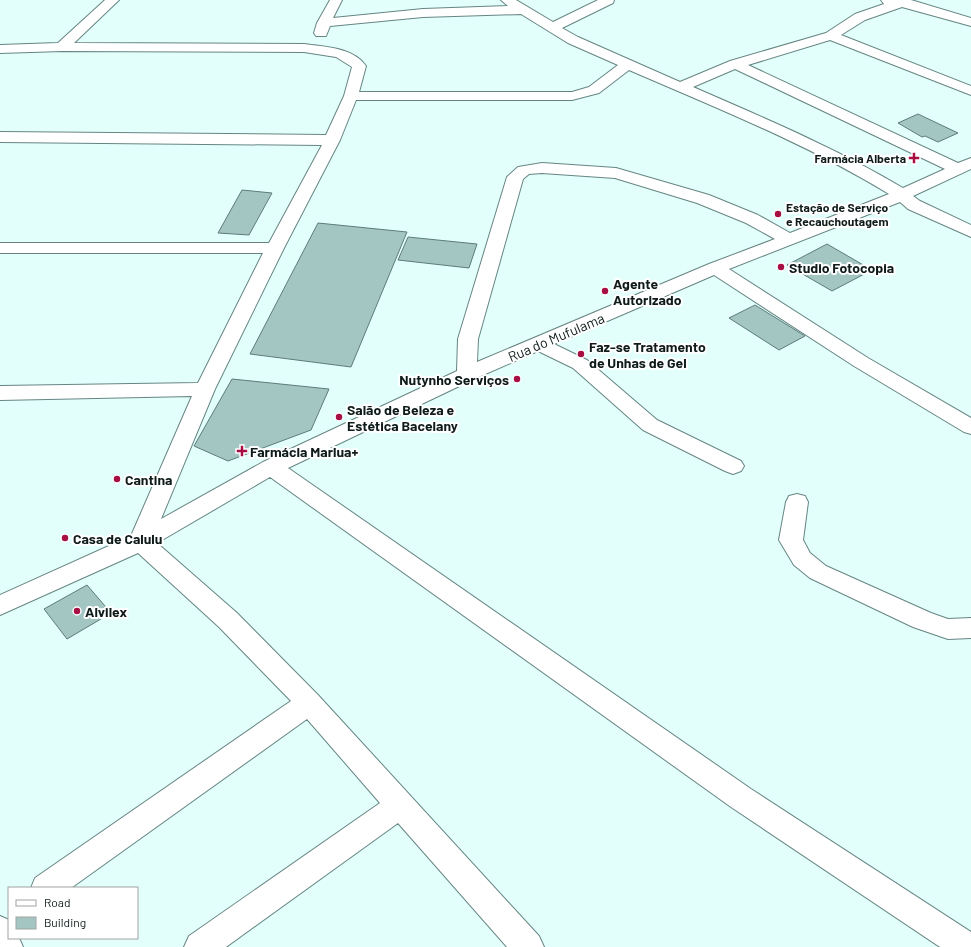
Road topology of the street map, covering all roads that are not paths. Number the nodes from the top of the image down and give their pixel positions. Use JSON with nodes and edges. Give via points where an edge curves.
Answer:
{"nodes":[{"id":1,"x":113,"y":0,"type":"edge"},
{"id":2,"x":336,"y":0,"type":"edge"},
{"id":3,"x":507,"y":0,"type":"edge"},
{"id":4,"x":608,"y":0,"type":"edge"},
{"id":5,"x":882,"y":0,"type":"edge"},
{"id":6,"x":901,"y":2,"type":"edge"},
{"id":7,"x":522,"y":10,"type":"junction"},
{"id":8,"x":971,"y":22,"type":"edge"},
{"id":9,"x":324,"y":23,"type":"junction"},
{"id":10,"x":550,"y":28,"type":"junction"},
{"id":11,"x":831,"y":36,"type":"junction"},
{"id":12,"x":62,"y":47,"type":"junction"},
{"id":13,"x":0,"y":49,"type":"edge"},
{"id":14,"x":317,"y":50,"type":"junction"},
{"id":15,"x":628,"y":64,"type":"junction"},
{"id":16,"x":735,"y":64,"type":"junction"},
{"id":17,"x":680,"y":87,"type":"junction"},
{"id":18,"x":971,"y":91,"type":"edge"},
{"id":19,"x":351,"y":96,"type":"junction"},
{"id":20,"x":0,"y":137,"type":"edge"},
{"id":21,"x":332,"y":140,"type":"junction"},
{"id":22,"x":964,"y":166,"type":"edge"},
{"id":23,"x":902,"y":195,"type":"junction"},
{"id":24,"x":971,"y":232,"type":"edge"},
{"id":25,"x":788,"y":239,"type":"junction"},
{"id":26,"x":0,"y":248,"type":"edge"},
{"id":27,"x":275,"y":248,"type":"junction"},
{"id":28,"x":715,"y":268,"type":"junction"},
{"id":29,"x":539,"y":344,"type":"junction"},
{"id":30,"x":467,"y":374,"type":"junction"},
{"id":31,"x":205,"y":389,"type":"junction"},
{"id":32,"x":0,"y":393,"type":"edge"},
{"id":33,"x":971,"y":427,"type":"edge"},
{"id":34,"x":733,"y":466,"type":"dead end"},
{"id":35,"x":271,"y":467,"type":"junction"},
{"id":36,"x":797,"y":502,"type":"dead end"},
{"id":37,"x":140,"y":542,"type":"junction"},
{"id":38,"x":1,"y":604,"type":"edge"},
{"id":39,"x":971,"y":628,"type":"edge"},
{"id":40,"x":309,"y":703,"type":"junction"},
{"id":41,"x":400,"y":805,"type":"junction"},
{"id":42,"x":47,"y":887,"type":"edge"},
{"id":43,"x":8,"y":921,"type":"edge"},
{"id":44,"x":0,"y":930,"type":"edge"},
{"id":45,"x":7,"y":947,"type":"edge"},
{"id":46,"x":200,"y":947,"type":"edge"},
{"id":47,"x":528,"y":947,"type":"edge"},
{"id":48,"x":967,"y":947,"type":"edge"}],
"edges":[{"from":1,"to":12,"type":"street"},
{"from":2,"to":9,"type":"street"},
{"from":3,"to":7,"type":"street"},
{"from":4,"to":10,"type":"street"},
{"from":5,"to":6,"type":"street"},
{"from":6,"to":8,"type":"street"},
{"from":6,"to":11,"type":"street","via":[[860,17]]},
{"from":7,"to":9,"type":"street","via":[[423,13]]},
{"from":7,"to":10,"type":"street"},
{"from":9,"to":14,"type":"street"},
{"from":10,"to":15,"type":"street"},
{"from":11,"to":16,"type":"street"},
{"from":11,"to":18,"type":"street"},
{"from":12,"to":13,"type":"street"},
{"from":12,"to":14,"type":"street"},
{"from":14,"to":19,"type":"street","via":[[351,58],[359,66]]},
{"from":15,"to":17,"type":"street"},
{"from":15,"to":19,"type":"street","via":[[594,90],[572,96]]},
{"from":16,"to":17,"type":"street"},
{"from":16,"to":22,"type":"street"},
{"from":17,"to":23,"type":"street","via":[[781,131]]},
{"from":19,"to":21,"type":"street"},
{"from":20,"to":21,"type":"street"},
{"from":21,"to":27,"type":"street"},
{"from":22,"to":23,"type":"street","name":"Rua do Mufulama"},
{"from":23,"to":24,"type":"street","via":[[914,205]]},
{"from":23,"to":25,"type":"street","name":"Rua do Mufulama"},
{"from":25,"to":28,"type":"street","name":"Rua do Mufulama"},
{"from":25,"to":30,"type":"street","via":[[752,219],[703,199],[616,173],[542,168],[524,170],[515,177],[468,339]]},
{"from":26,"to":27,"type":"street"},
{"from":27,"to":31,"type":"street"},
{"from":28,"to":29,"type":"street","name":"Rua do Mufulama"},
{"from":28,"to":33,"type":"street","via":[[861,362]]},
{"from":29,"to":30,"type":"street","name":"Rua do Mufulama"},
{"from":29,"to":34,"type":"street","via":[[580,364],[650,425]]},
{"from":30,"to":35,"type":"street","name":"Rua do Mufulama"},
{"from":31,"to":32,"type":"street"},
{"from":31,"to":37,"type":"street"},
{"from":35,"to":37,"type":"street","name":"Rua do Mufulama"},
{"from":35,"to":48,"type":"street","via":[[741,798]]},
{"from":36,"to":39,"type":"street","via":[[791,540],[802,559],[818,572],[929,623],[948,629]]},
{"from":37,"to":38,"type":"street","name":"Rua do Mufulama"},
{"from":37,"to":40,"type":"street","via":[[228,620]]},
{"from":40,"to":41,"type":"street"},
{"from":40,"to":42,"type":"street"},
{"from":41,"to":46,"type":"street"},
{"from":41,"to":47,"type":"street"},
{"from":43,"to":44,"type":"street"},
{"from":44,"to":45,"type":"street"}]}
